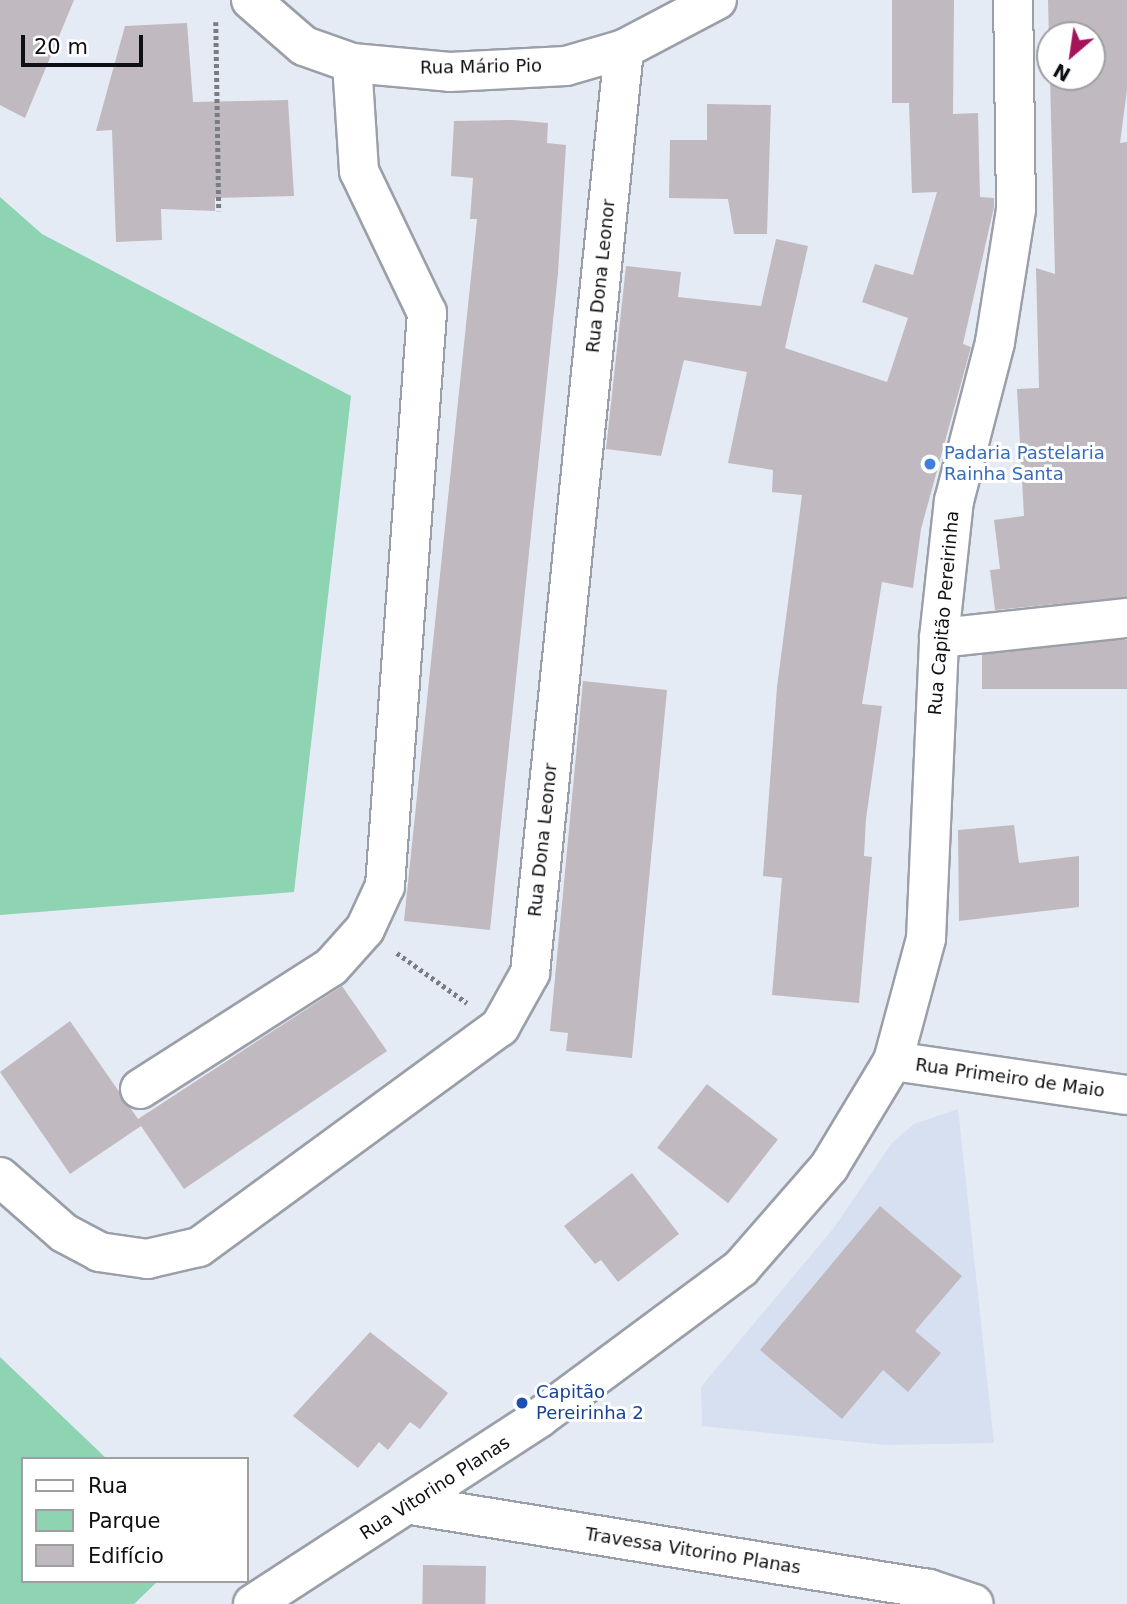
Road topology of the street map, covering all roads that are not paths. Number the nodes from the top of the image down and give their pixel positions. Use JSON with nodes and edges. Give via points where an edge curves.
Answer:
{"nodes":[{"id":1,"x":717,"y":0,"type":"edge"},
{"id":2,"x":1013,"y":0,"type":"edge"},
{"id":3,"x":234,"y":6,"type":"edge"},
{"id":4,"x":624,"y":49,"type":"junction"},
{"id":5,"x":352,"y":63,"type":"junction"},
{"id":6,"x":1127,"y":618,"type":"edge"},
{"id":7,"x":939,"y":638,"type":"junction"},
{"id":8,"x":893,"y":1060,"type":"junction"},
{"id":9,"x":140,"y":1089,"type":"dead end"},
{"id":10,"x":1127,"y":1095,"type":"edge"},
{"id":11,"x":0,"y":1177,"type":"edge"},
{"id":12,"x":411,"y":1505,"type":"junction"},
{"id":13,"x":253,"y":1604,"type":"edge"},
{"id":14,"x":974,"y":1604,"type":"edge"}],
"edges":[{"from":1,"to":4,"type":"street","name":"Rua Mário Pio"},
{"from":2,"to":7,"type":"street","name":"Rua Capitão Pereirinha","via":[[1016,209],[995,342],[954,501]]},
{"from":3,"to":5,"type":"street","name":"Rua Mário Pio","via":[[304,46]]},
{"from":4,"to":5,"type":"street","name":"Rua Mário Pio","via":[[553,66],[450,72]]},
{"from":4,"to":11,"type":"street","name":"Rua Dona Leonor","via":[[530,973],[518,995],[500,1027],[460,1060],[199,1247],[147,1259],[99,1252],[64,1233]]},
{"from":5,"to":9,"type":"street","via":[[359,171],[426,313],[384,886],[365,929],[331,967]]},
{"from":6,"to":7,"type":"street"},
{"from":7,"to":8,"type":"street","name":"Rua Capitão Pereirinha","via":[[926,939]]},
{"from":8,"to":10,"type":"street","name":"Rua Primeiro de Maio"},
{"from":8,"to":12,"type":"street","name":"Rua Vitorino Planas","via":[[829,1167],[741,1268],[539,1418]]},
{"from":12,"to":13,"type":"street","name":"Rua Vitorino Planas"},
{"from":12,"to":14,"type":"street","name":"Travessa Vitorino Planas","via":[[929,1589]]}]}
